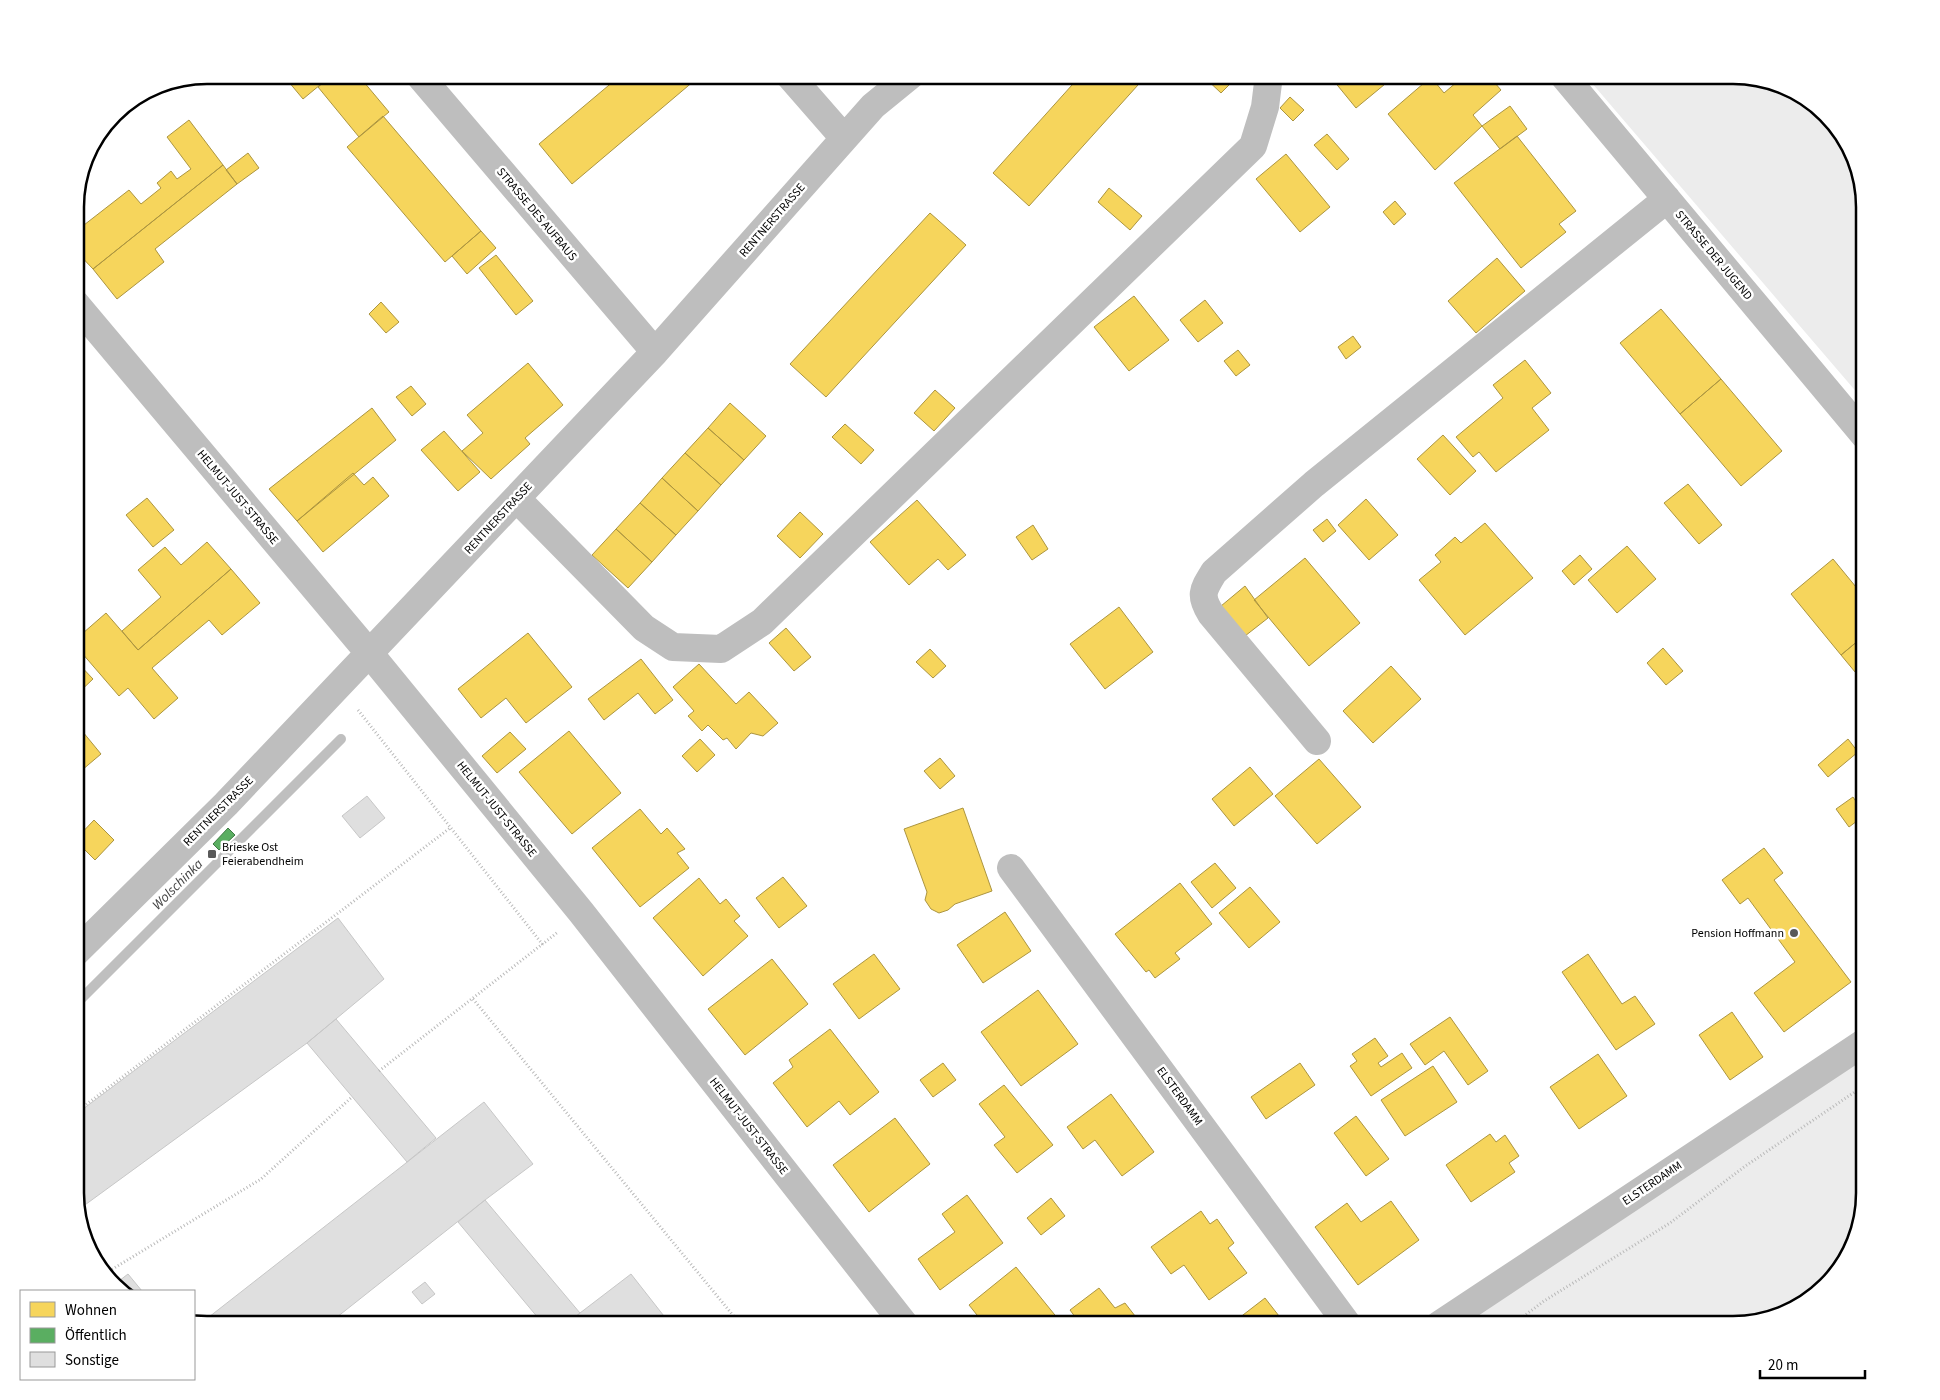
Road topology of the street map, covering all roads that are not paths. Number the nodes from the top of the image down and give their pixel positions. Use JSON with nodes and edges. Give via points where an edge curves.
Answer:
{"nodes":[{"id":1,"x":427,"y":84,"type":"edge"},
{"id":2,"x":797,"y":84,"type":"edge"},
{"id":3,"x":900,"y":84,"type":"edge"},
{"id":4,"x":1267,"y":84,"type":"edge"},
{"id":5,"x":1571,"y":84,"type":"edge"},
{"id":6,"x":844,"y":138,"type":"junction"},
{"id":7,"x":1667,"y":199,"type":"junction"},
{"id":8,"x":84,"y":314,"type":"edge"},
{"id":9,"x":655,"y":352,"type":"junction"},
{"id":10,"x":1856,"y":425,"type":"edge"},
{"id":11,"x":517,"y":499,"type":"junction"},
{"id":12,"x":370,"y":654,"type":"junction"},
{"id":13,"x":1317,"y":741,"type":"dead end"},
{"id":14,"x":1011,"y":868,"type":"dead end"},
{"id":15,"x":84,"y":944,"type":"edge"},
{"id":16,"x":1856,"y":1048,"type":"edge"},
{"id":17,"x":898,"y":1316,"type":"edge"},
{"id":18,"x":1341,"y":1316,"type":"edge"},
{"id":19,"x":1453,"y":1316,"type":"edge"}],
"edges":[{"from":1,"to":9,"type":"street","name":"STRASSE DES AUFBAUS"},
{"from":2,"to":6,"type":"street"},
{"from":3,"to":6,"type":"street","name":"RENTNERSTRASSE","via":[[872,106]]},
{"from":4,"to":11,"type":"street","via":[[1265,108],[1253,146],[762,622],[721,649],[673,647],[644,628]]},
{"from":5,"to":7,"type":"street","name":"STRASSE DER JUGEND"},
{"from":6,"to":9,"type":"street","name":"RENTNERSTRASSE"},
{"from":7,"to":10,"type":"street","name":"STRASSE DER JUGEND"},
{"from":7,"to":13,"type":"street","via":[[1314,484],[1214,572],[1204,589],[1204,602],[1211,614]]},
{"from":8,"to":12,"type":"street","name":"HELMUT-JUST-STRASSE"},
{"from":9,"to":11,"type":"street","name":"RENTNERSTRASSE"},
{"from":11,"to":12,"type":"street","name":"RENTNERSTRASSE"},
{"from":12,"to":15,"type":"street","name":"RENTNERSTRASSE","via":[[226,804]]},
{"from":12,"to":17,"type":"street","name":"HELMUT-JUST-STRASSE","via":[[581,912]]},
{"from":14,"to":18,"type":"street","name":"ELSTERDAMM"},
{"from":16,"to":19,"type":"street","name":"ELSTERDAMM"}]}
